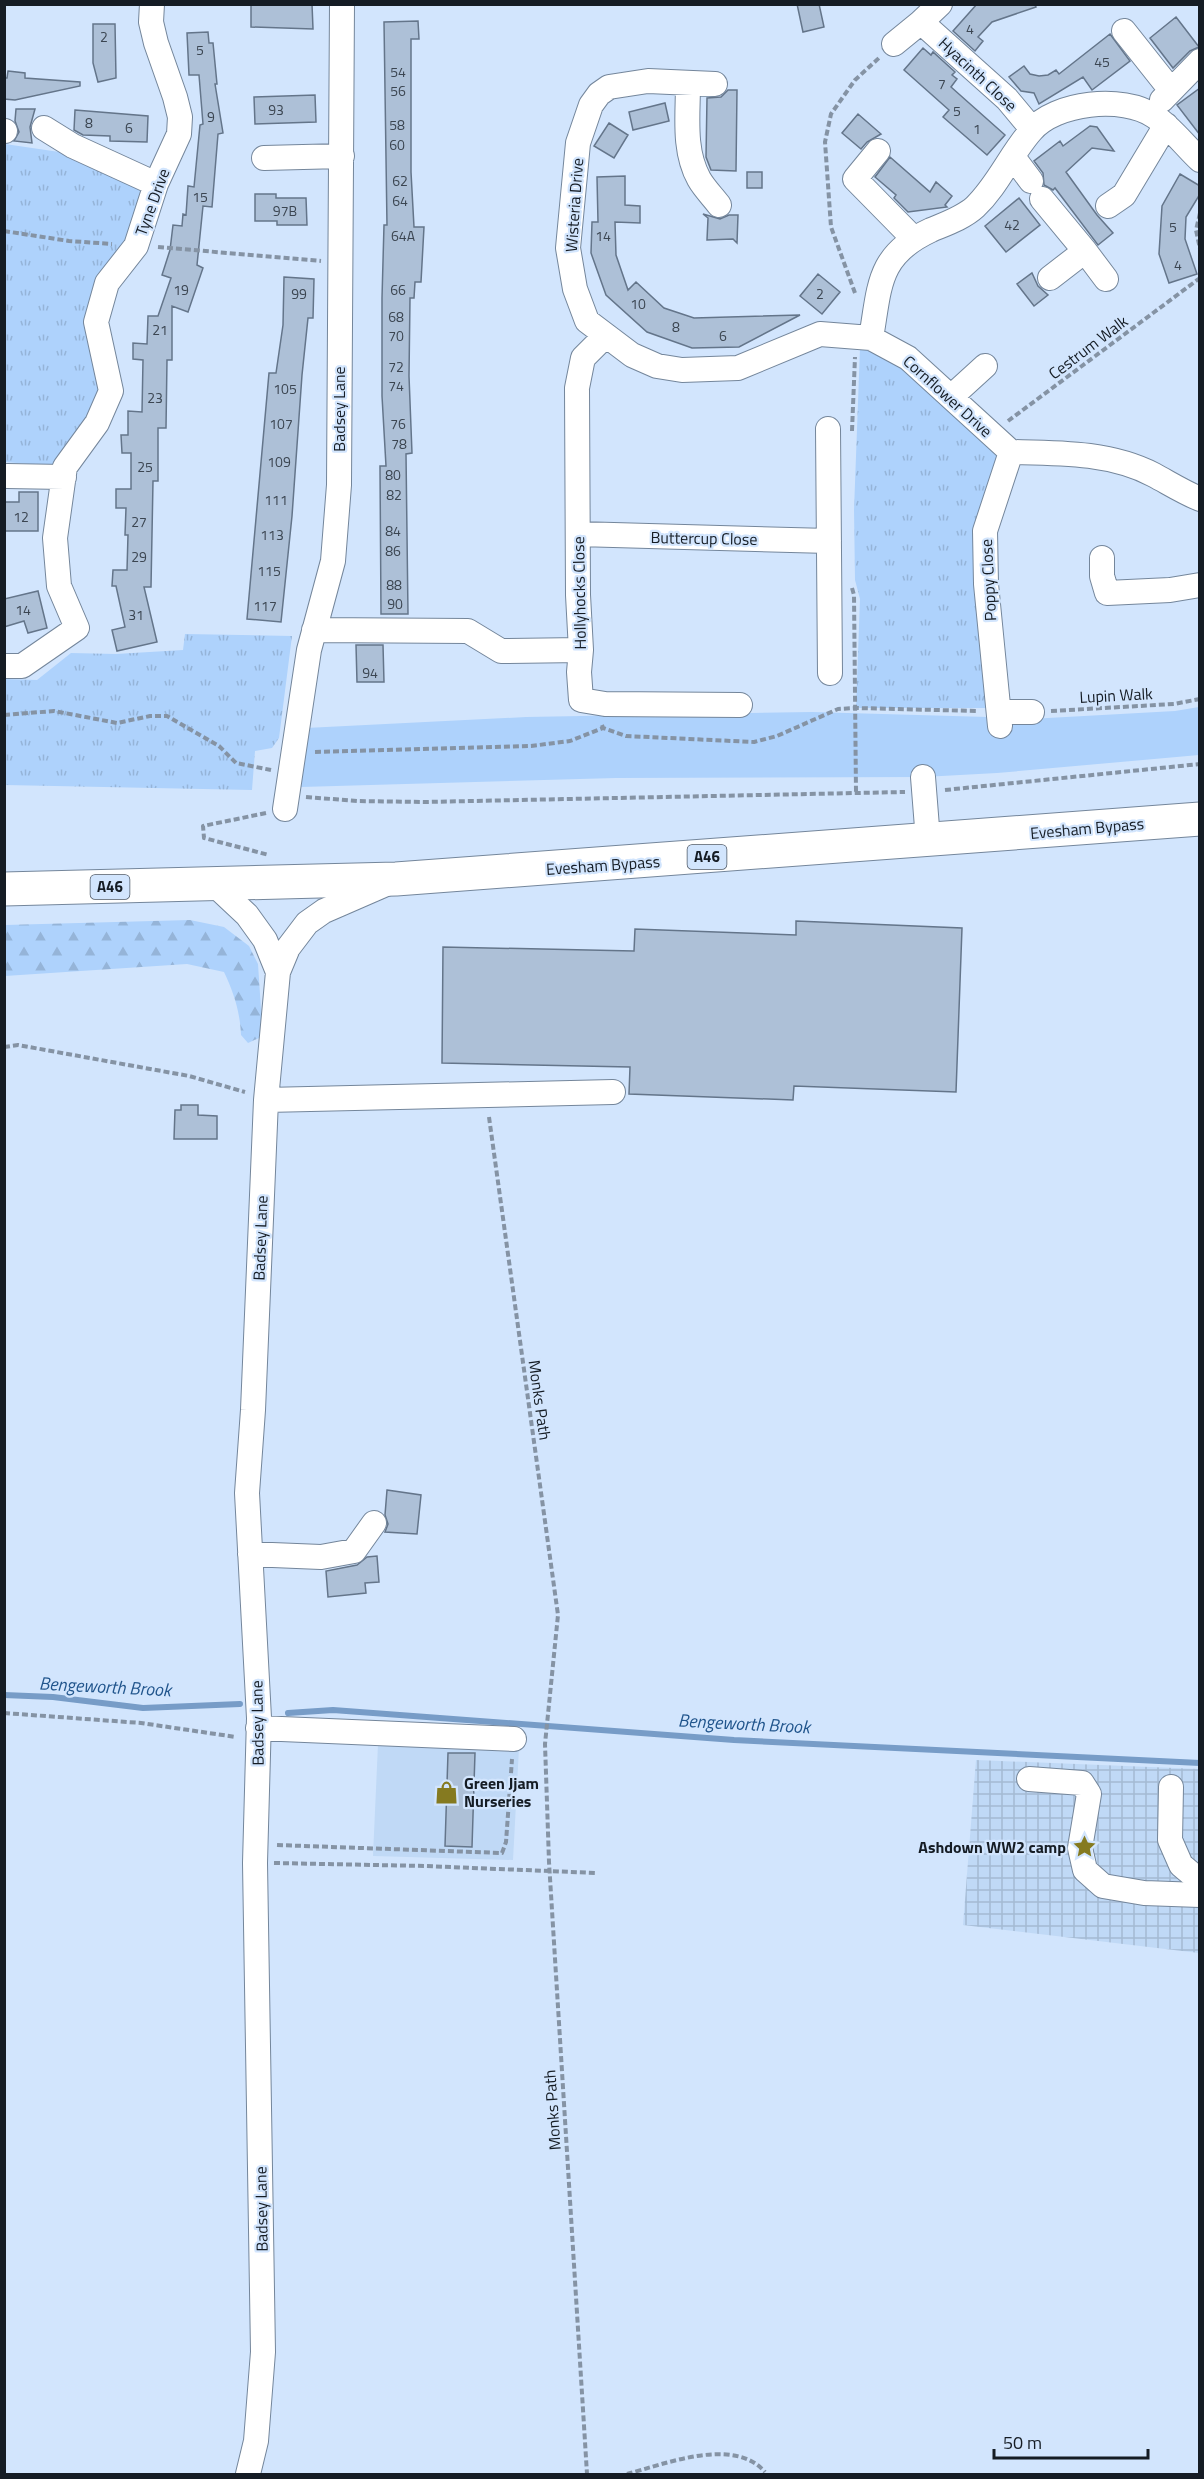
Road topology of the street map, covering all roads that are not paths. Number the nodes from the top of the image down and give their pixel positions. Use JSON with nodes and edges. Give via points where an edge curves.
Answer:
{"nodes":[{"id":1,"x":153,"y":4,"type":"edge"},
{"id":2,"x":342,"y":4,"type":"edge"},
{"id":3,"x":940,"y":4,"type":"edge"},
{"id":4,"x":921,"y":22,"type":"junction"},
{"id":5,"x":1124,"y":31,"type":"dead end"},
{"id":6,"x":894,"y":44,"type":"dead end"},
{"id":7,"x":1200,"y":61,"type":"edge"},
{"id":8,"x":688,"y":84,"type":"junction"},
{"id":9,"x":715,"y":84,"type":"dead end"},
{"id":10,"x":1170,"y":89,"type":"junction"},
{"id":11,"x":1159,"y":120,"type":"junction"},
{"id":12,"x":44,"y":128,"type":"dead end"},
{"id":13,"x":1032,"y":129,"type":"junction"},
{"id":14,"x":878,"y":152,"type":"dead end"},
{"id":15,"x":342,"y":156,"type":"junction"},
{"id":16,"x":1013,"y":157,"type":"junction"},
{"id":17,"x":264,"y":158,"type":"dead end"},
{"id":18,"x":1200,"y":160,"type":"edge"},
{"id":19,"x":156,"y":184,"type":"junction"},
{"id":20,"x":719,"y":205,"type":"dead end"},
{"id":21,"x":1108,"y":206,"type":"dead end"},
{"id":22,"x":913,"y":238,"type":"junction"},
{"id":23,"x":1085,"y":251,"type":"junction"},
{"id":24,"x":1050,"y":278,"type":"dead end"},
{"id":25,"x":1106,"y":279,"type":"dead end"},
{"id":26,"x":605,"y":336,"type":"junction"},
{"id":27,"x":871,"y":338,"type":"junction"},
{"id":28,"x":985,"y":366,"type":"dead end"},
{"id":29,"x":951,"y":397,"type":"junction"},
{"id":30,"x":828,"y":429,"type":"dead end"},
{"id":31,"x":1011,"y":452,"type":"junction"},
{"id":32,"x":7,"y":476,"type":"dead end"},
{"id":33,"x":64,"y":477,"type":"junction"},
{"id":34,"x":1200,"y":499,"type":"edge"},
{"id":35,"x":578,"y":534,"type":"junction"},
{"id":36,"x":829,"y":541,"type":"junction"},
{"id":37,"x":1102,"y":558,"type":"dead end"},
{"id":38,"x":1200,"y":585,"type":"edge"},
{"id":39,"x":314,"y":630,"type":"junction"},
{"id":40,"x":581,"y":650,"type":"junction"},
{"id":41,"x":4,"y":666,"type":"edge"},
{"id":42,"x":830,"y":673,"type":"dead end"},
{"id":43,"x":740,"y":705,"type":"dead end"},
{"id":44,"x":1032,"y":712,"type":"road end"},
{"id":45,"x":289,"y":783,"type":"road end"},
{"id":46,"x":924,"y":784,"type":"road end"},
{"id":47,"x":1200,"y":819,"type":"edge"},
{"id":48,"x":928,"y":840,"type":"junction"},
{"id":49,"x":396,"y":879,"type":"junction"},
{"id":50,"x":215,"y":885,"type":"junction"},
{"id":51,"x":4,"y":889,"type":"edge"},
{"id":52,"x":278,"y":972,"type":"junction"},
{"id":53,"x":613,"y":1092,"type":"dead end"},
{"id":54,"x":266,"y":1098,"type":"junction"},
{"id":55,"x":374,"y":1523,"type":"dead end"},
{"id":56,"x":250,"y":1554,"type":"junction"},
{"id":57,"x":258,"y":1729,"type":"junction"},
{"id":58,"x":514,"y":1739,"type":"road end"},
{"id":59,"x":1029,"y":1779,"type":"dead end"},
{"id":60,"x":1171,"y":1787,"type":"dead end"},
{"id":61,"x":1200,"y":1881,"type":"edge"},
{"id":62,"x":1200,"y":1894,"type":"edge"},
{"id":63,"x":248,"y":2475,"type":"edge"}],
"edges":[{"from":1,"to":19,"type":"street","name":"Tyne Drive","via":[[151,22],[156,43],[180,117],[179,134]]},
{"from":2,"to":15,"type":"street","name":"Badsey Lane"},
{"from":3,"to":4,"type":"street"},
{"from":4,"to":6,"type":"street"},
{"from":4,"to":13,"type":"street","name":"Hyacinth Close","via":[[1007,99]]},
{"from":5,"to":10,"type":"street"},
{"from":7,"to":10,"type":"street"},
{"from":8,"to":9,"type":"street","name":"Wisteria Drive"},
{"from":8,"to":20,"type":"street","via":[[691,161],[699,180]]},
{"from":8,"to":26,"type":"street","name":"Wisteria Drive","via":[[648,81],[609,87],[591,105],[578,143],[568,248],[575,288],[587,321]]},
{"from":10,"to":11,"type":"street"},
{"from":11,"to":13,"type":"street","via":[[1105,103],[1053,114]]},
{"from":11,"to":18,"type":"street"},
{"from":11,"to":21,"type":"street","via":[[1124,195]]},
{"from":12,"to":19,"type":"street","via":[[73,146]]},
{"from":13,"to":16,"type":"street"},
{"from":14,"to":22,"type":"street","via":[[855,179]]},
{"from":15,"to":17,"type":"street"},
{"from":15,"to":39,"type":"street","name":"Badsey Lane","via":[[338,496],[333,561]]},
{"from":16,"to":22,"type":"street","via":[[990,193],[969,213]]},
{"from":16,"to":23,"type":"street"},
{"from":19,"to":33,"type":"street","name":"Tyne Drive","via":[[136,246],[107,283],[96,322],[111,391],[98,423],[65,467]]},
{"from":22,"to":27,"type":"street","via":[[887,264]]},
{"from":23,"to":24,"type":"street"},
{"from":23,"to":25,"type":"street"},
{"from":26,"to":27,"type":"street","name":"Wisteria Drive","via":[[632,355],[657,366],[682,370],[738,368],[820,334]]},
{"from":26,"to":35,"type":"street","name":"Hollyhocks Close","via":[[583,358],[577,388]]},
{"from":27,"to":29,"type":"street","name":"Cornflower Drive","via":[[908,358]]},
{"from":28,"to":29,"type":"street"},
{"from":29,"to":31,"type":"street","name":"Cornflower Drive"},
{"from":30,"to":36,"type":"street"},
{"from":31,"to":34,"type":"street","via":[[1067,453],[1124,464],[1153,474]]},
{"from":31,"to":44,"type":"street","name":"Poppy Close","via":[[985,531],[986,584],[1000,719]]},
{"from":32,"to":33,"type":"street"},
{"from":33,"to":41,"type":"street","name":"Tyne Drive","via":[[55,538],[59,586],[76,628],[22,666]]},
{"from":35,"to":36,"type":"street","name":"Buttercup Close"},
{"from":35,"to":40,"type":"street","name":"Hollyhocks Close"},
{"from":36,"to":42,"type":"street"},
{"from":37,"to":38,"type":"street","via":[[1107,593]]},
{"from":39,"to":40,"type":"street","via":[[468,631],[501,651]]},
{"from":39,"to":45,"type":"street","name":"Badsey Lane"},
{"from":40,"to":43,"type":"street","name":"Hollyhocks Close","via":[[581,700]]},
{"from":46,"to":48,"type":"street"},
{"from":47,"to":48,"type":"highway","name":"Evesham Bypass","number":"A46"},
{"from":48,"to":49,"type":"highway","name":"Evesham Bypass","number":"A46"},
{"from":49,"to":50,"type":"highway","name":"Evesham Bypass","number":"A46"},
{"from":49,"to":52,"type":"street","name":"Badsey Lane","via":[[324,911],[308,923],[288,948]]},
{"from":50,"to":51,"type":"highway","name":"Evesham Bypass","number":"A46"},
{"from":50,"to":52,"type":"street","name":"Badsey Lane","via":[[253,923]]},
{"from":52,"to":54,"type":"street","name":"Badsey Lane"},
{"from":53,"to":54,"type":"street"},
{"from":54,"to":56,"type":"street","name":"Badsey Lane","via":[[247,1492]]},
{"from":55,"to":56,"type":"street","via":[[354,1551],[321,1557]]},
{"from":56,"to":57,"type":"street","name":"Badsey Lane"},
{"from":57,"to":58,"type":"street"},
{"from":57,"to":63,"type":"street","name":"Badsey Lane","via":[[256,1854],[263,2352],[256,2441]]},
{"from":59,"to":62,"type":"street","via":[[1082,1783],[1089,1794],[1080,1848],[1084,1870],[1103,1886],[1144,1893]]},
{"from":60,"to":61,"type":"street","via":[[1170,1840],[1181,1865]]}]}
